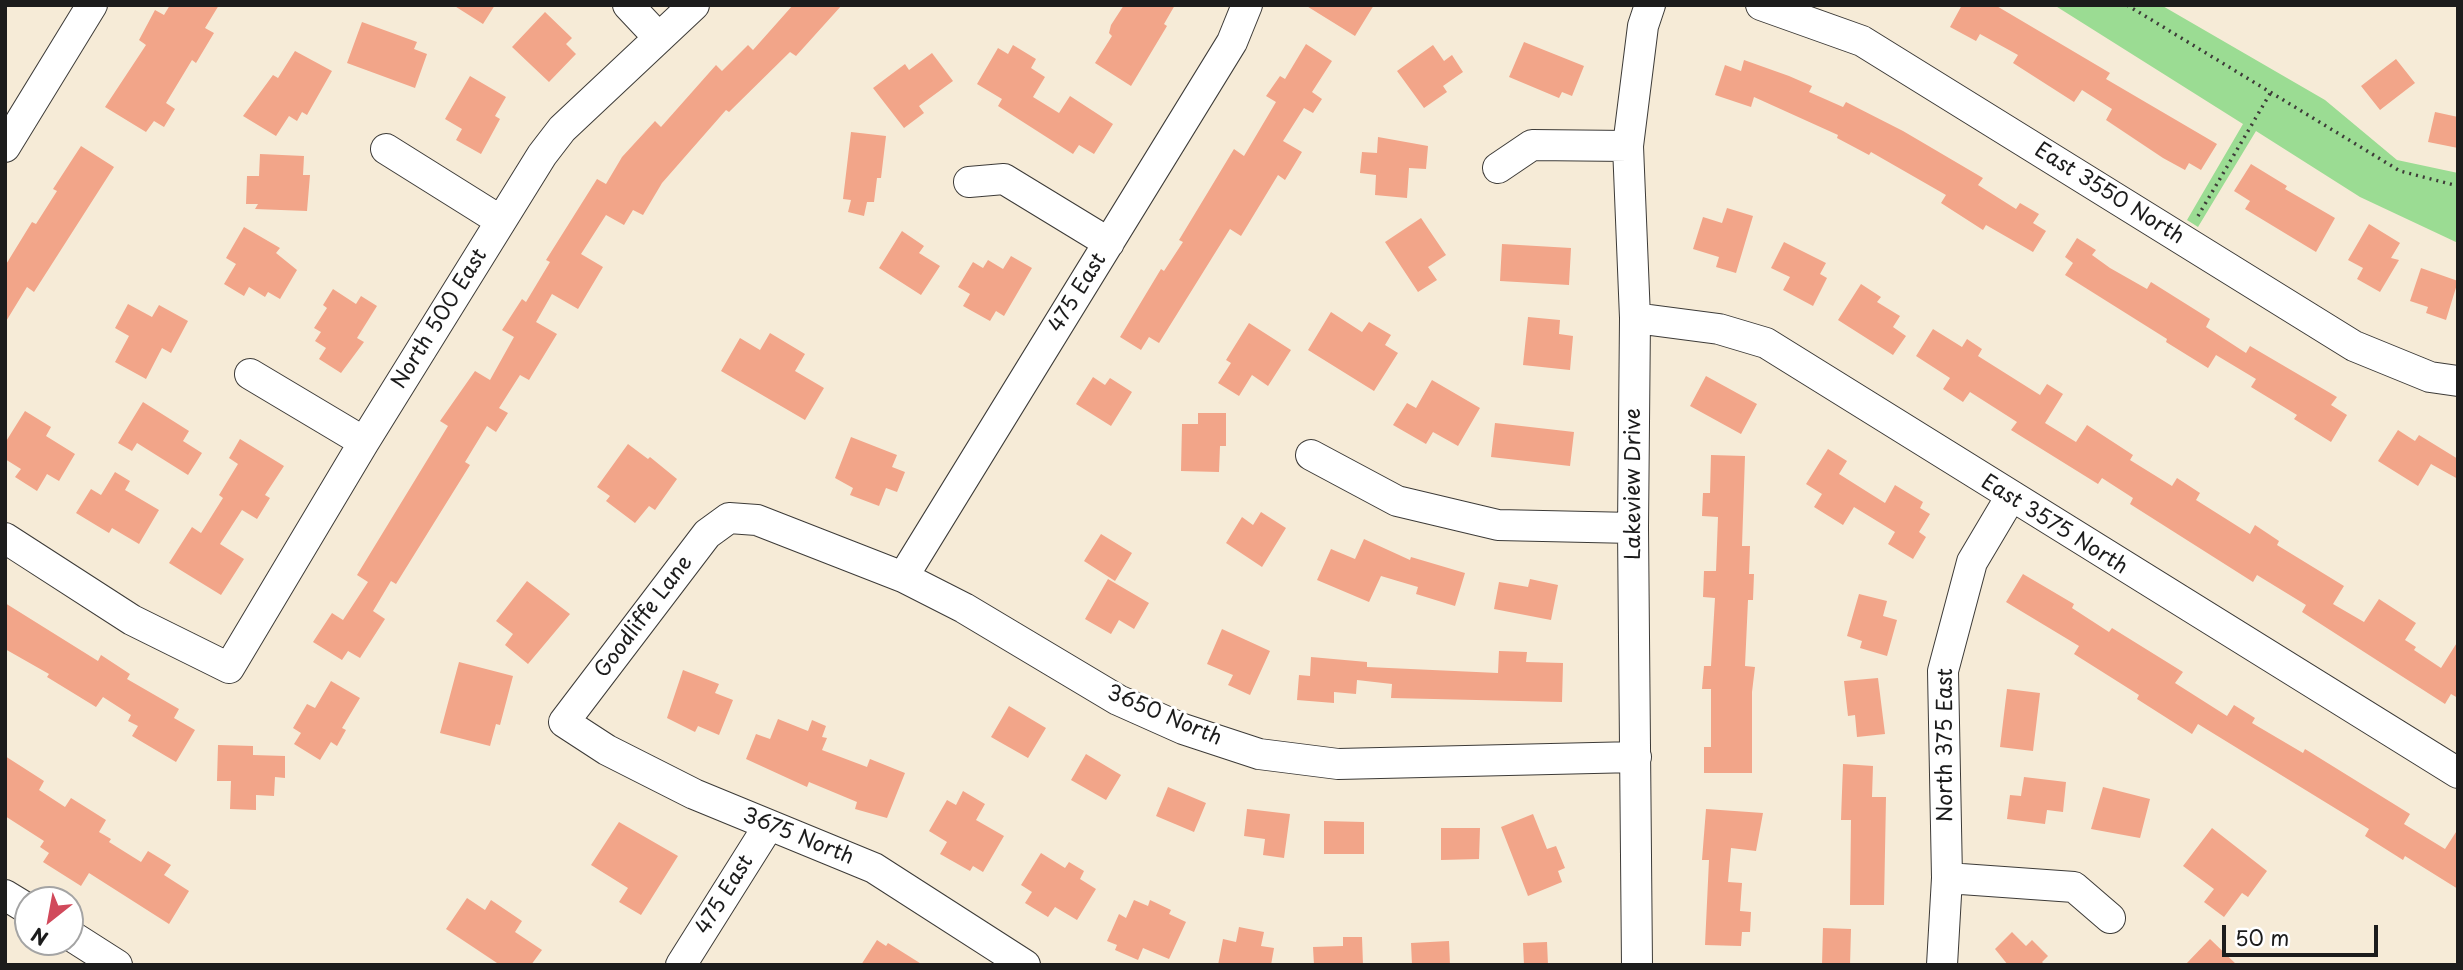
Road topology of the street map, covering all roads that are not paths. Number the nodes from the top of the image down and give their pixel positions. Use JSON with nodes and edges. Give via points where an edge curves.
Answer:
{"nodes":[{"id":1,"x":92,"y":5,"type":"edge"},
{"id":2,"x":628,"y":5,"type":"edge"},
{"id":3,"x":694,"y":5,"type":"edge"},
{"id":4,"x":1247,"y":5,"type":"edge"},
{"id":5,"x":1650,"y":5,"type":"edge"},
{"id":6,"x":1761,"y":5,"type":"edge"},
{"id":7,"x":659,"y":38,"type":"junction"},
{"id":8,"x":1628,"y":146,"type":"junction"},
{"id":9,"x":5,"y":147,"type":"edge"},
{"id":10,"x":386,"y":149,"type":"dead end"},
{"id":11,"x":1497,"y":167,"type":"dead end"},
{"id":12,"x":969,"y":182,"type":"dead end"},
{"id":13,"x":501,"y":221,"type":"junction"},
{"id":14,"x":1109,"y":243,"type":"junction"},
{"id":15,"x":1636,"y":318,"type":"junction"},
{"id":16,"x":250,"y":374,"type":"dead end"},
{"id":17,"x":2458,"y":381,"type":"edge"},
{"id":18,"x":364,"y":442,"type":"junction"},
{"id":19,"x":1311,"y":454,"type":"dead end"},
{"id":20,"x":2010,"y":498,"type":"junction"},
{"id":21,"x":729,"y":518,"type":"joint"},
{"id":22,"x":1633,"y":528,"type":"junction"},
{"id":23,"x":5,"y":538,"type":"edge"},
{"id":24,"x":902,"y":577,"type":"junction"},
{"id":25,"x":564,"y":722,"type":"joint"},
{"id":26,"x":1636,"y":757,"type":"junction"},
{"id":27,"x":2458,"y":773,"type":"edge"},
{"id":28,"x":769,"y":825,"type":"junction"},
{"id":29,"x":1947,"y":878,"type":"junction"},
{"id":30,"x":2110,"y":918,"type":"dead end"},
{"id":31,"x":84,"y":944,"type":"edge"},
{"id":32,"x":117,"y":965,"type":"edge"},
{"id":33,"x":681,"y":965,"type":"edge"},
{"id":34,"x":1025,"y":965,"type":"edge"},
{"id":35,"x":1637,"y":965,"type":"edge"},
{"id":36,"x":1942,"y":965,"type":"edge"}],
"edges":[{"from":1,"to":9,"type":"street"},
{"from":2,"to":7,"type":"street"},
{"from":3,"to":7,"type":"street","name":"North 500 East"},
{"from":4,"to":14,"type":"street","name":"475 East","via":[[1231,42]]},
{"from":5,"to":8,"type":"street","name":"Lakeview Drive","via":[[1643,26]]},
{"from":6,"to":17,"type":"street","name":"East 3550 North","via":[[1862,41],[2354,346],[2430,377]]},
{"from":7,"to":13,"type":"street","name":"North 500 East","via":[[562,129]]},
{"from":8,"to":11,"type":"street","via":[[1532,145]]},
{"from":8,"to":15,"type":"street","name":"Lakeview Drive"},
{"from":10,"to":13,"type":"street"},
{"from":12,"to":14,"type":"street","via":[[1004,179]]},
{"from":13,"to":18,"type":"street","name":"North 500 East"},
{"from":14,"to":24,"type":"street","name":"475 East"},
{"from":15,"to":20,"type":"street","name":"East 3575 North","via":[[1719,329],[1766,343]]},
{"from":15,"to":22,"type":"street","name":"Lakeview Drive"},
{"from":16,"to":18,"type":"street"},
{"from":18,"to":23,"type":"street","name":"North 500 East","via":[[229,668],[132,620]]},
{"from":19,"to":22,"type":"street","via":[[1397,501],[1498,525]]},
{"from":20,"to":27,"type":"street","name":"East 3575 North"},
{"from":20,"to":29,"type":"street","name":"North 375 East","via":[[1972,562],[1943,671]]},
{"from":21,"to":24,"type":"street","name":"3650 North","via":[[757,520]]},
{"from":21,"to":25,"type":"street","name":"Goodliffe Lane","via":[[707,534]]},
{"from":22,"to":26,"type":"street","name":"Lakeview Drive"},
{"from":24,"to":26,"type":"street","name":"3650 North","via":[[1118,699],[1183,729],[1259,754],[1338,764]]},
{"from":25,"to":28,"type":"street","name":"3675 North","via":[[607,750],[694,794]]},
{"from":26,"to":35,"type":"street","name":"Lakeview Drive"},
{"from":28,"to":33,"type":"street","name":"475 East"},
{"from":28,"to":34,"type":"street","name":"3675 North","via":[[874,868]]},
{"from":29,"to":30,"type":"street","via":[[2074,887]]},
{"from":29,"to":36,"type":"street","name":"North 375 East"},
{"from":31,"to":32,"type":"street"}]}
